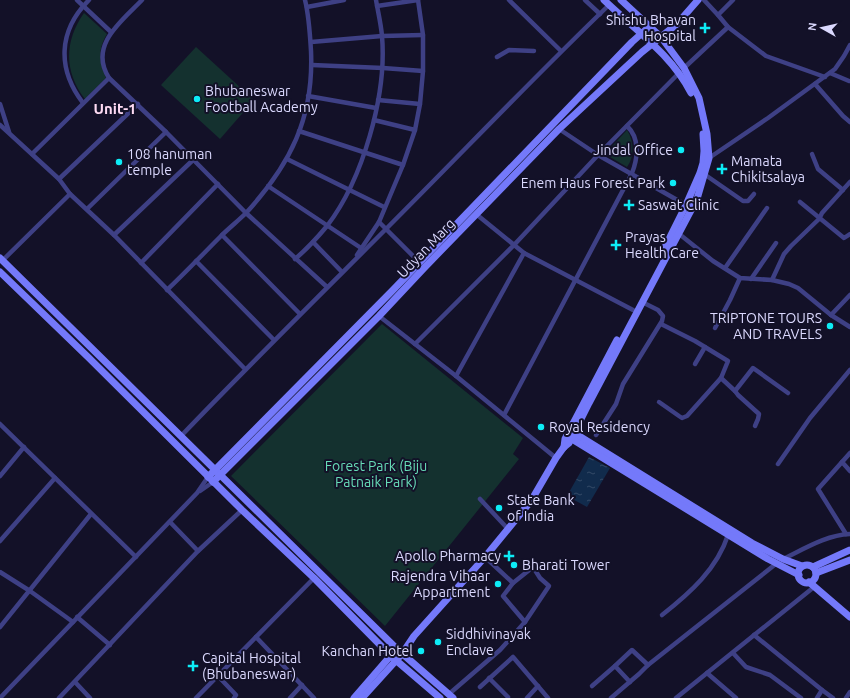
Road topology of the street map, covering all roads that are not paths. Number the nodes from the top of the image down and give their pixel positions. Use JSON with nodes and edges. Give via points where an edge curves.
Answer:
{"nodes":[{"id":1,"x":77,"y":0,"type":"edge"},
{"id":2,"x":89,"y":0,"type":"edge"},
{"id":3,"x":142,"y":0,"type":"edge"},
{"id":4,"x":305,"y":0,"type":"edge"},
{"id":5,"x":344,"y":0,"type":"edge"},
{"id":6,"x":376,"y":0,"type":"edge"},
{"id":7,"x":418,"y":0,"type":"edge"},
{"id":8,"x":509,"y":0,"type":"edge"},
{"id":9,"x":585,"y":0,"type":"edge"},
{"id":10,"x":604,"y":0,"type":"edge"},
{"id":11,"x":622,"y":0,"type":"edge"},
{"id":12,"x":700,"y":0,"type":"edge"},
{"id":13,"x":732,"y":0,"type":"edge"},
{"id":14,"x":609,"y":5,"type":"junction"},
{"id":15,"x":83,"y":6,"type":"junction"},
{"id":16,"x":377,"y":6,"type":"junction"},
{"id":17,"x":307,"y":7,"type":"junction"},
{"id":18,"x":600,"y":14,"type":"junction"},
{"id":19,"x":718,"y":15,"type":"junction"},
{"id":20,"x":650,"y":26,"type":"junction"},
{"id":21,"x":728,"y":27,"type":"junction"},
{"id":22,"x":111,"y":32,"type":"junction"},
{"id":23,"x":642,"y":34,"type":"junction"},
{"id":24,"x":423,"y":35,"type":"junction"},
{"id":25,"x":382,"y":36,"type":"junction"},
{"id":26,"x":661,"y":37,"type":"junction"},
{"id":27,"x":311,"y":42,"type":"junction"},
{"id":28,"x":653,"y":44,"type":"junction"},
{"id":29,"x":850,"y":46,"type":"edge"},
{"id":30,"x":534,"y":51,"type":"dead end"},
{"id":31,"x":561,"y":51,"type":"junction"},
{"id":32,"x":497,"y":57,"type":"dead end"},
{"id":33,"x":312,"y":65,"type":"junction"},
{"id":34,"x":383,"y":68,"type":"junction"},
{"id":35,"x":423,"y":71,"type":"junction"},
{"id":36,"x":681,"y":71,"type":"junction"},
{"id":37,"x":830,"y":73,"type":"junction"},
{"id":38,"x":825,"y":77,"type":"junction"},
{"id":39,"x":109,"y":78,"type":"junction"},
{"id":40,"x":849,"y":81,"type":"edge"},
{"id":41,"x":815,"y":84,"type":"junction"},
{"id":42,"x":308,"y":96,"type":"junction"},
{"id":43,"x":378,"y":100,"type":"junction"},
{"id":44,"x":83,"y":103,"type":"junction"},
{"id":45,"x":0,"y":104,"type":"edge"},
{"id":46,"x":138,"y":104,"type":"junction"},
{"id":47,"x":420,"y":104,"type":"junction"},
{"id":48,"x":376,"y":108,"type":"junction"},
{"id":49,"x":374,"y":120,"type":"junction"},
{"id":50,"x":850,"y":122,"type":"edge"},
{"id":51,"x":0,"y":125,"type":"edge"},
{"id":52,"x":627,"y":126,"type":"junction"},
{"id":53,"x":560,"y":129,"type":"junction"},
{"id":54,"x":415,"y":130,"type":"junction"},
{"id":55,"x":299,"y":131,"type":"junction"},
{"id":56,"x":166,"y":132,"type":"junction"},
{"id":57,"x":9,"y":134,"type":"junction"},
{"id":58,"x":364,"y":152,"type":"junction"},
{"id":59,"x":32,"y":154,"type":"junction"},
{"id":60,"x":812,"y":154,"type":"dead end"},
{"id":61,"x":598,"y":155,"type":"junction"},
{"id":62,"x":709,"y":158,"type":"junction"},
{"id":63,"x":287,"y":159,"type":"junction"},
{"id":64,"x":193,"y":160,"type":"junction"},
{"id":65,"x":403,"y":165,"type":"junction"},
{"id":66,"x":703,"y":173,"type":"junction"},
{"id":67,"x":632,"y":174,"type":"junction"},
{"id":68,"x":58,"y":179,"type":"junction"},
{"id":69,"x":850,"y":182,"type":"edge"},
{"id":70,"x":218,"y":184,"type":"junction"},
{"id":71,"x":268,"y":186,"type":"junction"},
{"id":72,"x":350,"y":190,"type":"junction"},
{"id":73,"x":843,"y":190,"type":"junction"},
{"id":74,"x":70,"y":194,"type":"junction"},
{"id":75,"x":754,"y":194,"type":"dead end"},
{"id":76,"x":800,"y":202,"type":"dead end"},
{"id":77,"x":686,"y":205,"type":"junction"},
{"id":78,"x":384,"y":207,"type":"junction"},
{"id":79,"x":767,"y":208,"type":"dead end"},
{"id":80,"x":87,"y":209,"type":"junction"},
{"id":81,"x":246,"y":213,"type":"junction"},
{"id":82,"x":476,"y":214,"type":"junction"},
{"id":83,"x":819,"y":219,"type":"junction"},
{"id":84,"x":379,"y":222,"type":"junction"},
{"id":85,"x":328,"y":225,"type":"junction"},
{"id":86,"x":386,"y":229,"type":"junction"},
{"id":87,"x":678,"y":233,"type":"junction"},
{"id":88,"x":850,"y":234,"type":"edge"},
{"id":89,"x":114,"y":235,"type":"junction"},
{"id":90,"x":222,"y":235,"type":"junction"},
{"id":91,"x":313,"y":242,"type":"junction"},
{"id":92,"x":776,"y":243,"type":"dead end"},
{"id":93,"x":514,"y":245,"type":"junction"},
{"id":94,"x":361,"y":248,"type":"junction"},
{"id":95,"x":524,"y":253,"type":"junction"},
{"id":96,"x":1,"y":259,"type":"edge"},
{"id":97,"x":295,"y":259,"type":"junction"},
{"id":98,"x":141,"y":262,"type":"junction"},
{"id":99,"x":196,"y":262,"type":"junction"},
{"id":100,"x":353,"y":262,"type":"junction"},
{"id":101,"x":420,"y":263,"type":"junction"},
{"id":102,"x":725,"y":268,"type":"junction"},
{"id":103,"x":0,"y":272,"type":"edge"},
{"id":104,"x":342,"y":272,"type":"junction"},
{"id":105,"x":740,"y":278,"type":"junction"},
{"id":106,"x":751,"y":279,"type":"junction"},
{"id":107,"x":576,"y":280,"type":"junction"},
{"id":108,"x":772,"y":280,"type":"junction"},
{"id":109,"x":327,"y":288,"type":"junction"},
{"id":110,"x":167,"y":290,"type":"junction"},
{"id":111,"x":850,"y":295,"type":"edge"},
{"id":112,"x":642,"y":302,"type":"junction"},
{"id":113,"x":633,"y":310,"type":"junction"},
{"id":114,"x":300,"y":314,"type":"junction"},
{"id":115,"x":831,"y":315,"type":"junction"},
{"id":116,"x":379,"y":316,"type":"junction"},
{"id":117,"x":359,"y":324,"type":"junction"},
{"id":118,"x":661,"y":324,"type":"junction"},
{"id":119,"x":850,"y":327,"type":"edge"},
{"id":120,"x":715,"y":328,"type":"dead end"},
{"id":121,"x":365,"y":330,"type":"junction"},
{"id":122,"x":274,"y":340,"type":"junction"},
{"id":123,"x":415,"y":344,"type":"junction"},
{"id":124,"x":705,"y":347,"type":"junction"},
{"id":125,"x":695,"y":364,"type":"dead end"},
{"id":126,"x":245,"y":369,"type":"junction"},
{"id":127,"x":850,"y":370,"type":"edge"},
{"id":128,"x":456,"y":376,"type":"junction"},
{"id":129,"x":721,"y":378,"type":"junction"},
{"id":130,"x":735,"y":391,"type":"junction"},
{"id":131,"x":788,"y":393,"type":"dead end"},
{"id":132,"x":659,"y":402,"type":"dead end"},
{"id":133,"x":504,"y":416,"type":"junction"},
{"id":134,"x":0,"y":424,"type":"edge"},
{"id":135,"x":755,"y":426,"type":"dead end"},
{"id":136,"x":570,"y":434,"type":"junction"},
{"id":137,"x":596,"y":435,"type":"dead end"},
{"id":138,"x":181,"y":436,"type":"junction"},
{"id":139,"x":24,"y":447,"type":"junction"},
{"id":140,"x":850,"y":453,"type":"edge"},
{"id":141,"x":556,"y":458,"type":"junction"},
{"id":142,"x":842,"y":462,"type":"junction"},
{"id":143,"x":778,"y":464,"type":"dead end"},
{"id":144,"x":850,"y":471,"type":"edge"},
{"id":145,"x":218,"y":472,"type":"junction"},
{"id":146,"x":0,"y":476,"type":"edge"},
{"id":147,"x":55,"y":478,"type":"junction"},
{"id":148,"x":211,"y":479,"type":"junction"},
{"id":149,"x":198,"y":493,"type":"junction"},
{"id":150,"x":671,"y":496,"type":"junction"},
{"id":151,"x":480,"y":499,"type":"dead end"},
{"id":152,"x":242,"y":510,"type":"junction"},
{"id":153,"x":91,"y":514,"type":"junction"},
{"id":154,"x":170,"y":522,"type":"junction"},
{"id":155,"x":508,"y":529,"type":"junction"},
{"id":156,"x":848,"y":534,"type":"edge"},
{"id":157,"x":728,"y":535,"type":"junction"},
{"id":158,"x":0,"y":542,"type":"edge"},
{"id":159,"x":850,"y":550,"type":"edge"},
{"id":160,"x":198,"y":551,"type":"junction"},
{"id":161,"x":136,"y":557,"type":"junction"},
{"id":162,"x":485,"y":557,"type":"junction"},
{"id":163,"x":783,"y":559,"type":"junction"},
{"id":164,"x":850,"y":560,"type":"edge"},
{"id":165,"x":776,"y":564,"type":"junction"},
{"id":166,"x":802,"y":566,"type":"junction"},
{"id":167,"x":814,"y":570,"type":"junction"},
{"id":168,"x":0,"y":572,"type":"edge"},
{"id":169,"x":798,"y":575,"type":"junction"},
{"id":170,"x":314,"y":578,"type":"junction"},
{"id":171,"x":513,"y":583,"type":"junction"},
{"id":172,"x":812,"y":585,"type":"junction"},
{"id":173,"x":30,"y":591,"type":"junction"},
{"id":174,"x":662,"y":615,"type":"dead end"},
{"id":175,"x":77,"y":617,"type":"junction"},
{"id":176,"x":850,"y":618,"type":"edge"},
{"id":177,"x":73,"y":622,"type":"junction"},
{"id":178,"x":525,"y":622,"type":"junction"},
{"id":179,"x":0,"y":627,"type":"edge"},
{"id":180,"x":754,"y":635,"type":"junction"},
{"id":181,"x":256,"y":637,"type":"junction"},
{"id":182,"x":110,"y":645,"type":"junction"},
{"id":183,"x":400,"y":651,"type":"junction"},
{"id":184,"x":733,"y":653,"type":"junction"},
{"id":185,"x":394,"y":658,"type":"junction"},
{"id":186,"x":648,"y":664,"type":"junction"},
{"id":187,"x":615,"y":666,"type":"junction"},
{"id":188,"x":707,"y":673,"type":"junction"},
{"id":189,"x":218,"y":676,"type":"junction"},
{"id":190,"x":490,"y":678,"type":"junction"},
{"id":191,"x":75,"y":682,"type":"junction"},
{"id":192,"x":630,"y":682,"type":"junction"},
{"id":193,"x":302,"y":685,"type":"junction"},
{"id":194,"x":538,"y":686,"type":"junction"},
{"id":195,"x":592,"y":686,"type":"dead end"},
{"id":196,"x":480,"y":687,"type":"dead end"},
{"id":197,"x":822,"y":690,"type":"junction"},
{"id":198,"x":850,"y":692,"type":"edge"},
{"id":199,"x":451,"y":696,"type":"edge"},
{"id":200,"x":508,"y":697,"type":"edge"},
{"id":201,"x":0,"y":698,"type":"edge"},
{"id":202,"x":59,"y":698,"type":"edge"},
{"id":203,"x":90,"y":698,"type":"edge"},
{"id":204,"x":196,"y":698,"type":"edge"},
{"id":205,"x":234,"y":698,"type":"edge"},
{"id":206,"x":290,"y":698,"type":"edge"},
{"id":207,"x":314,"y":698,"type":"edge"},
{"id":208,"x":354,"y":698,"type":"edge"},
{"id":209,"x":362,"y":698,"type":"edge"},
{"id":210,"x":440,"y":698,"type":"edge"},
{"id":211,"x":527,"y":698,"type":"edge"},
{"id":212,"x":548,"y":698,"type":"edge"},
{"id":213,"x":611,"y":698,"type":"edge"},
{"id":214,"x":676,"y":698,"type":"edge"},
{"id":215,"x":736,"y":698,"type":"edge"},
{"id":216,"x":801,"y":698,"type":"edge"},
{"id":217,"x":817,"y":698,"type":"edge"},
{"id":218,"x":832,"y":698,"type":"edge"},
{"id":219,"x":846,"y":698,"type":"edge"}],
"edges":[{"from":1,"to":15,"type":"street"},
{"from":2,"to":15,"type":"street"},
{"from":3,"to":22,"type":"street"},
{"from":4,"to":17,"type":"street"},
{"from":5,"to":17,"type":"street"},
{"from":6,"to":16,"type":"street"},
{"from":7,"to":16,"type":"street"},
{"from":7,"to":24,"type":"street"},
{"from":8,"to":31,"type":"street"},
{"from":9,"to":18,"type":"street"},
{"from":10,"to":14,"type":"street"},
{"from":11,"to":20,"type":"street"},
{"from":12,"to":19,"type":"street"},
{"from":12,"to":26,"type":"street","name":"Udyan Marg"},
{"from":13,"to":19,"type":"street"},
{"from":14,"to":18,"type":"street"},
{"from":14,"to":23,"type":"street"},
{"from":15,"to":22,"type":"street"},
{"from":15,"to":44,"type":"street","via":[[66,37],[64,54],[69,80]]},
{"from":16,"to":25,"type":"street"},
{"from":17,"to":27,"type":"street"},
{"from":18,"to":31,"type":"street"},
{"from":19,"to":21,"type":"street"},
{"from":20,"to":23,"type":"street","name":"Udyan Marg"},
{"from":20,"to":26,"type":"street"},
{"from":21,"to":36,"type":"street"},
{"from":21,"to":38,"type":"street","via":[[766,56]]},
{"from":22,"to":39,"type":"street","via":[[102,53]]},
{"from":23,"to":28,"type":"street"},
{"from":23,"to":101,"type":"street","name":"Udyan Marg"},
{"from":24,"to":25,"type":"street"},
{"from":24,"to":35,"type":"street"},
{"from":25,"to":27,"type":"street"},
{"from":25,"to":34,"type":"street"},
{"from":26,"to":28,"type":"street","name":"Udyan Marg"},
{"from":26,"to":36,"type":"street","via":[[673,52]]},
{"from":27,"to":33,"type":"street"},
{"from":28,"to":36,"type":"street"},
{"from":28,"to":53,"type":"street","name":"Udyan Marg"},
{"from":29,"to":37,"type":"street","via":[[840,63]]},
{"from":30,"to":32,"type":"street","via":[[509,50]]},
{"from":31,"to":86,"type":"street"},
{"from":33,"to":34,"type":"street"},
{"from":33,"to":42,"type":"street"},
{"from":34,"to":35,"type":"street"},
{"from":34,"to":43,"type":"street"},
{"from":35,"to":47,"type":"street"},
{"from":36,"to":52,"type":"street"},
{"from":36,"to":62,"type":"street","via":[[699,98]]},
{"from":36,"to":66,"type":"street","via":[[695,100],[700,118],[704,151]]},
{"from":37,"to":38,"type":"street"},
{"from":37,"to":40,"type":"street"},
{"from":38,"to":41,"type":"street"},
{"from":39,"to":44,"type":"street"},
{"from":39,"to":46,"type":"street"},
{"from":41,"to":50,"type":"street"},
{"from":41,"to":62,"type":"street"},
{"from":42,"to":48,"type":"street"},
{"from":42,"to":55,"type":"street"},
{"from":43,"to":47,"type":"street"},
{"from":43,"to":48,"type":"street"},
{"from":44,"to":59,"type":"street"},
{"from":45,"to":57,"type":"street"},
{"from":46,"to":56,"type":"street"},
{"from":46,"to":68,"type":"street"},
{"from":47,"to":54,"type":"street"},
{"from":48,"to":49,"type":"street"},
{"from":49,"to":54,"type":"street"},
{"from":49,"to":58,"type":"street"},
{"from":51,"to":57,"type":"street"},
{"from":52,"to":61,"type":"street"},
{"from":52,"to":67,"type":"street","via":[[635,135],[636,157]]},
{"from":53,"to":61,"type":"street"},
{"from":53,"to":82,"type":"street","name":"Udyan Marg"},
{"from":54,"to":65,"type":"street"},
{"from":55,"to":58,"type":"street"},
{"from":55,"to":63,"type":"street"},
{"from":56,"to":64,"type":"street"},
{"from":56,"to":80,"type":"street"},
{"from":57,"to":59,"type":"street"},
{"from":58,"to":65,"type":"street"},
{"from":58,"to":72,"type":"street"},
{"from":59,"to":68,"type":"street"},
{"from":60,"to":73,"type":"street","via":[[818,170]]},
{"from":61,"to":67,"type":"street"},
{"from":61,"to":93,"type":"street"},
{"from":62,"to":66,"type":"street"},
{"from":63,"to":71,"type":"street"},
{"from":63,"to":72,"type":"street"},
{"from":64,"to":70,"type":"street"},
{"from":64,"to":89,"type":"street"},
{"from":65,"to":78,"type":"street"},
{"from":66,"to":75,"type":"street","via":[[743,201]]},
{"from":66,"to":77,"type":"street"},
{"from":66,"to":87,"type":"street","via":[[697,198]]},
{"from":67,"to":77,"type":"street"},
{"from":67,"to":107,"type":"street"},
{"from":68,"to":74,"type":"street"},
{"from":69,"to":73,"type":"street"},
{"from":70,"to":81,"type":"street"},
{"from":70,"to":98,"type":"street"},
{"from":71,"to":81,"type":"street"},
{"from":71,"to":85,"type":"street"},
{"from":72,"to":78,"type":"street"},
{"from":72,"to":85,"type":"street"},
{"from":73,"to":83,"type":"street"},
{"from":74,"to":80,"type":"street"},
{"from":74,"to":96,"type":"street"},
{"from":76,"to":83,"type":"street"},
{"from":77,"to":113,"type":"street"},
{"from":78,"to":84,"type":"street"},
{"from":79,"to":102,"type":"street"},
{"from":80,"to":89,"type":"street"},
{"from":81,"to":90,"type":"street"},
{"from":81,"to":97,"type":"street"},
{"from":82,"to":93,"type":"street"},
{"from":82,"to":116,"type":"street","name":"Udyan Marg"},
{"from":83,"to":88,"type":"street","via":[[844,238]]},
{"from":83,"to":108,"type":"street","via":[[790,246]]},
{"from":84,"to":86,"type":"street"},
{"from":84,"to":94,"type":"street"},
{"from":85,"to":91,"type":"street"},
{"from":85,"to":94,"type":"street"},
{"from":86,"to":100,"type":"street"},
{"from":86,"to":101,"type":"street"},
{"from":87,"to":102,"type":"street"},
{"from":87,"to":112,"type":"street"},
{"from":89,"to":98,"type":"street"},
{"from":90,"to":99,"type":"street"},
{"from":90,"to":114,"type":"street"},
{"from":91,"to":97,"type":"street"},
{"from":91,"to":104,"type":"street"},
{"from":92,"to":106,"type":"street"},
{"from":93,"to":95,"type":"street"},
{"from":93,"to":123,"type":"street"},
{"from":94,"to":100,"type":"street"},
{"from":95,"to":107,"type":"street"},
{"from":95,"to":128,"type":"street"},
{"from":96,"to":138,"type":"street"},
{"from":97,"to":109,"type":"street"},
{"from":98,"to":110,"type":"street"},
{"from":99,"to":110,"type":"street"},
{"from":99,"to":122,"type":"street"},
{"from":100,"to":104,"type":"street"},
{"from":101,"to":117,"type":"street","name":"Udyan Marg"},
{"from":102,"to":105,"type":"street"},
{"from":103,"to":148,"type":"street"},
{"from":104,"to":109,"type":"street"},
{"from":105,"to":106,"type":"street"},
{"from":105,"to":120,"type":"street"},
{"from":106,"to":108,"type":"street"},
{"from":107,"to":113,"type":"street"},
{"from":107,"to":133,"type":"street"},
{"from":108,"to":115,"type":"street","via":[[798,288]]},
{"from":109,"to":114,"type":"street"},
{"from":110,"to":126,"type":"street"},
{"from":111,"to":115,"type":"street"},
{"from":112,"to":118,"type":"street","via":[[662,314]]},
{"from":112,"to":136,"type":"street"},
{"from":113,"to":136,"type":"street"},
{"from":114,"to":122,"type":"street"},
{"from":115,"to":119,"type":"street"},
{"from":116,"to":121,"type":"street","name":"Udyan Marg"},
{"from":116,"to":123,"type":"street"},
{"from":117,"to":121,"type":"street"},
{"from":117,"to":145,"type":"street","name":"Udyan Marg"},
{"from":118,"to":124,"type":"street"},
{"from":118,"to":137,"type":"street","via":[[623,384],[616,404]]},
{"from":121,"to":145,"type":"street","name":"Udyan Marg"},
{"from":122,"to":126,"type":"street"},
{"from":123,"to":128,"type":"street"},
{"from":124,"to":125,"type":"street"},
{"from":124,"to":129,"type":"street","via":[[728,361]]},
{"from":126,"to":138,"type":"street"},
{"from":127,"to":143,"type":"street"},
{"from":128,"to":133,"type":"street"},
{"from":129,"to":130,"type":"street"},
{"from":129,"to":132,"type":"street","via":[[684,418]]},
{"from":130,"to":131,"type":"street","via":[[753,368]]},
{"from":130,"to":135,"type":"street","via":[[758,414]]},
{"from":133,"to":141,"type":"street"},
{"from":134,"to":139,"type":"street"},
{"from":136,"to":141,"type":"street"},
{"from":136,"to":150,"type":"street"},
{"from":138,"to":145,"type":"street"},
{"from":139,"to":146,"type":"street"},
{"from":139,"to":147,"type":"street"},
{"from":140,"to":142,"type":"street"},
{"from":141,"to":155,"type":"street","via":[[531,501]]},
{"from":142,"to":144,"type":"street"},
{"from":142,"to":156,"type":"street","via":[[818,489]]},
{"from":145,"to":148,"type":"street","name":"Udyan Marg"},
{"from":145,"to":183,"type":"street"},
{"from":147,"to":153,"type":"street"},
{"from":147,"to":158,"type":"street"},
{"from":148,"to":149,"type":"street"},
{"from":148,"to":149,"type":"street"},
{"from":148,"to":152,"type":"street"},
{"from":149,"to":154,"type":"street"},
{"from":150,"to":157,"type":"street"},
{"from":150,"to":163,"type":"street"},
{"from":151,"to":155,"type":"street"},
{"from":152,"to":160,"type":"street"},
{"from":152,"to":170,"type":"street"},
{"from":153,"to":161,"type":"street"},
{"from":153,"to":173,"type":"street"},
{"from":154,"to":160,"type":"street"},
{"from":154,"to":161,"type":"street"},
{"from":155,"to":162,"type":"street"},
{"from":156,"to":163,"type":"street","via":[[823,540]]},
{"from":157,"to":165,"type":"street"},
{"from":157,"to":174,"type":"street","via":[[710,570],[696,587]]},
{"from":159,"to":167,"type":"street"},
{"from":160,"to":182,"type":"street"},
{"from":161,"to":175,"type":"street"},
{"from":162,"to":171,"type":"street"},
{"from":162,"to":183,"type":"street"},
{"from":163,"to":165,"type":"street"},
{"from":163,"to":166,"type":"street"},
{"from":164,"to":167,"type":"street"},
{"from":165,"to":169,"type":"street"},
{"from":165,"to":186,"type":"street"},
{"from":166,"to":167,"type":"street","via":[[809,565]]},
{"from":166,"to":169,"type":"street"},
{"from":167,"to":172,"type":"street"},
{"from":168,"to":173,"type":"street"},
{"from":169,"to":172,"type":"street","via":[[804,582]]},
{"from":170,"to":181,"type":"street"},
{"from":170,"to":185,"type":"street"},
{"from":171,"to":178,"type":"street","via":[[503,596]]},
{"from":171,"to":178,"type":"street","via":[[533,567],[549,586]]},
{"from":172,"to":176,"type":"street"},
{"from":172,"to":180,"type":"street"},
{"from":173,"to":177,"type":"street"},
{"from":173,"to":179,"type":"street"},
{"from":175,"to":177,"type":"street"},
{"from":175,"to":182,"type":"street"},
{"from":177,"to":201,"type":"street"},
{"from":178,"to":199,"type":"street","via":[[500,650]]},
{"from":180,"to":184,"type":"street"},
{"from":180,"to":197,"type":"street"},
{"from":181,"to":189,"type":"street"},
{"from":181,"to":193,"type":"street"},
{"from":182,"to":191,"type":"street"},
{"from":183,"to":185,"type":"street"},
{"from":183,"to":199,"type":"street"},
{"from":184,"to":188,"type":"street"},
{"from":184,"to":216,"type":"street","via":[[746,667],[770,675]]},
{"from":185,"to":208,"type":"street"},
{"from":185,"to":209,"type":"street"},
{"from":185,"to":210,"type":"street"},
{"from":186,"to":187,"type":"street","via":[[632,650]]},
{"from":186,"to":192,"type":"street"},
{"from":187,"to":192,"type":"street"},
{"from":187,"to":195,"type":"street"},
{"from":188,"to":214,"type":"street"},
{"from":188,"to":215,"type":"street"},
{"from":189,"to":204,"type":"street"},
{"from":189,"to":205,"type":"street","via":[[236,695]]},
{"from":190,"to":194,"type":"street","via":[[513,657]]},
{"from":190,"to":196,"type":"street"},
{"from":190,"to":200,"type":"street"},
{"from":191,"to":202,"type":"street"},
{"from":191,"to":203,"type":"street"},
{"from":192,"to":213,"type":"street"},
{"from":193,"to":206,"type":"street"},
{"from":193,"to":207,"type":"street"},
{"from":194,"to":211,"type":"street"},
{"from":194,"to":212,"type":"street"},
{"from":197,"to":217,"type":"street"},
{"from":197,"to":218,"type":"street"},
{"from":198,"to":219,"type":"street"}]}
